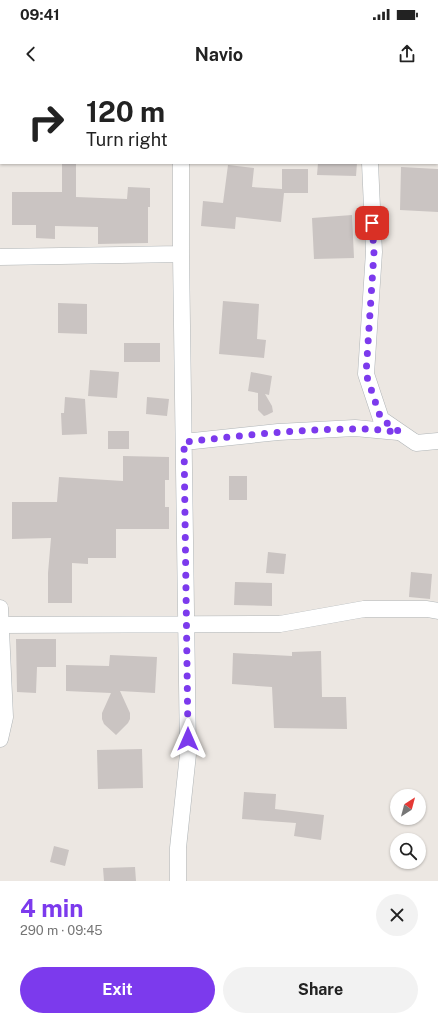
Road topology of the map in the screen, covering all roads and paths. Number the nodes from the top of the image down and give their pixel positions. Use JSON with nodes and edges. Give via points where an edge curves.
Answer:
{"nodes":[{"id":1,"x":181,"y":164,"type":"edge"},
{"id":2,"x":370,"y":164,"type":"edge"},
{"id":3,"x":181,"y":254,"type":"junction"},
{"id":4,"x":0,"y":257,"type":"edge"},
{"id":5,"x":400,"y":432,"type":"junction"},
{"id":6,"x":438,"y":441,"type":"edge"},
{"id":7,"x":184,"y":442,"type":"junction"},
{"id":8,"x":0,"y":608,"type":"edge"},
{"id":9,"x":438,"y":611,"type":"edge"},
{"id":10,"x":187,"y":623,"type":"junction"},
{"id":11,"x":0,"y":624,"type":"edge"},
{"id":12,"x":0,"y":739,"type":"edge"},
{"id":13,"x":178,"y":881,"type":"edge"}],
"edges":[{"from":1,"to":3,"type":"street"},
{"from":2,"to":5,"type":"street","via":[[374,252],[366,374],[381,419]]},
{"from":3,"to":4,"type":"street"},
{"from":3,"to":7,"type":"street"},
{"from":5,"to":6,"type":"street","via":[[416,443]]},
{"from":5,"to":7,"type":"street","via":[[355,428],[278,432]]},
{"from":7,"to":10,"type":"street"},
{"from":8,"to":11,"type":"street"},
{"from":9,"to":10,"type":"street","via":[[364,609],[280,624]]},
{"from":10,"to":11,"type":"street"},
{"from":10,"to":13,"type":"street","via":[[188,754],[178,848]]},
{"from":11,"to":12,"type":"street","via":[[5,717]]}]}
